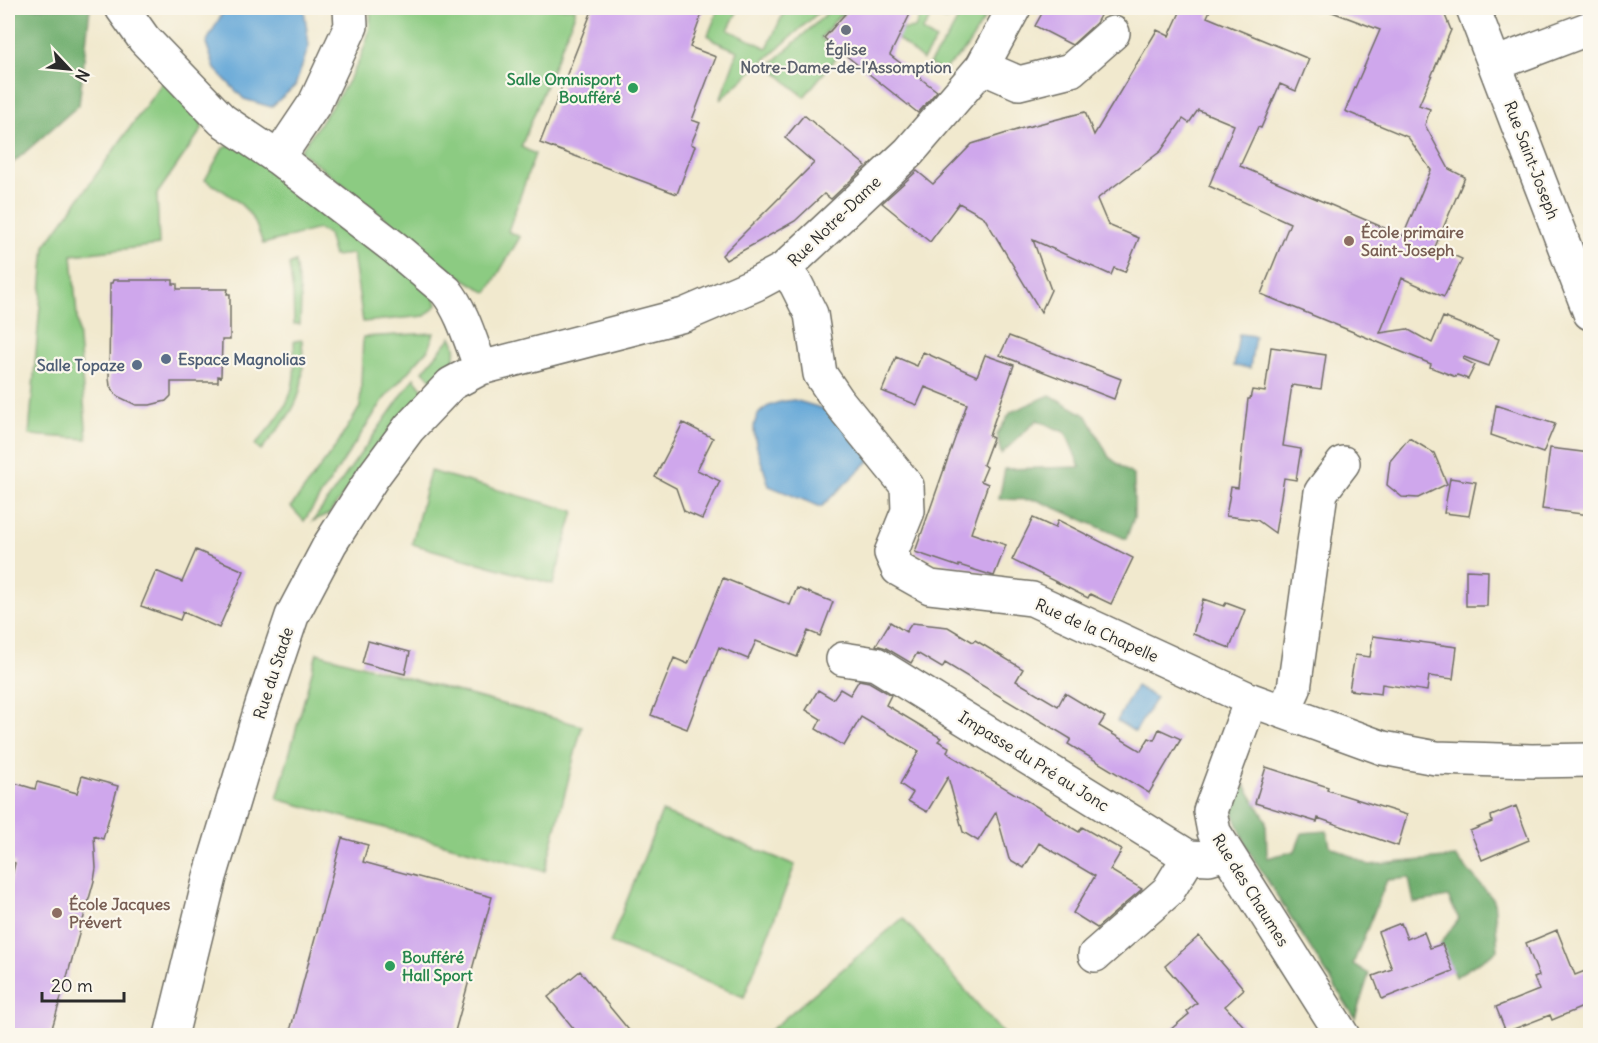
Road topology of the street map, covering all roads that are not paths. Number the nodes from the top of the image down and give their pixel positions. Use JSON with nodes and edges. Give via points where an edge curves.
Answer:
{"nodes":[{"id":1,"x":122,"y":8,"type":"edge"},
{"id":2,"x":350,"y":8,"type":"edge"},
{"id":3,"x":1014,"y":8,"type":"edge"},
{"id":4,"x":1473,"y":8,"type":"edge"},
{"id":5,"x":1590,"y":28,"type":"edge"},
{"id":6,"x":1113,"y":33,"type":"dead end"},
{"id":7,"x":1495,"y":64,"type":"junction"},
{"id":8,"x":982,"y":67,"type":"junction"},
{"id":9,"x":278,"y":158,"type":"junction"},
{"id":10,"x":784,"y":269,"type":"junction"},
{"id":11,"x":1590,"y":313,"type":"edge"},
{"id":12,"x":481,"y":368,"type":"junction"},
{"id":13,"x":1343,"y":463,"type":"dead end"},
{"id":14,"x":843,"y":659,"type":"dead end"},
{"id":15,"x":1251,"y":700,"type":"junction"},
{"id":16,"x":1284,"y":711,"type":"junction"},
{"id":17,"x":1590,"y":760,"type":"edge"},
{"id":18,"x":1225,"y":853,"type":"junction"},
{"id":19,"x":1189,"y":857,"type":"junction"},
{"id":20,"x":1095,"y":955,"type":"dead end"},
{"id":21,"x":171,"y":1035,"type":"edge"},
{"id":22,"x":1343,"y":1035,"type":"edge"}],
"edges":[{"from":1,"to":9,"type":"street","via":[[144,39],[214,113]]},
{"from":2,"to":9,"type":"street","via":[[351,26],[315,103]]},
{"from":3,"to":8,"type":"street","name":"Rue Notre-Dame"},
{"from":4,"to":7,"type":"street","name":"Rue Saint-Joseph"},
{"from":5,"to":7,"type":"street"},
{"from":6,"to":8,"type":"street","via":[[1071,70],[1019,83]]},
{"from":7,"to":11,"type":"street","name":"Rue Saint-Joseph"},
{"from":8,"to":10,"type":"street","name":"Rue Notre-Dame","via":[[909,152]]},
{"from":9,"to":12,"type":"street","via":[[446,291]]},
{"from":10,"to":12,"type":"street","name":"Rue Notre-Dame","via":[[684,315]]},
{"from":10,"to":15,"type":"street","name":"Rue de la Chapelle","via":[[811,314],[820,374],[907,486],[908,511],[891,553],[898,569],[930,587],[1032,599]]},
{"from":12,"to":21,"type":"street","name":"Rue du Stade","via":[[451,384],[409,428],[330,544],[292,616],[210,878]]},
{"from":13,"to":16,"type":"street","via":[[1321,492],[1294,689]]},
{"from":14,"to":19,"type":"street","name":"Impasse du Pré au Jonc","via":[[876,664]]},
{"from":15,"to":16,"type":"street","name":"Rue de la Chapelle"},
{"from":15,"to":18,"type":"street","name":"Rue des Chaumes","via":[[1210,811],[1214,832]]},
{"from":16,"to":17,"type":"street","name":"Rue de la Chapelle","via":[[1383,748],[1436,758]]},
{"from":18,"to":19,"type":"street","via":[[1209,858]]},
{"from":18,"to":22,"type":"street","name":"Rue des Chaumes"},
{"from":19,"to":20,"type":"street","via":[[1168,891]]}]}
